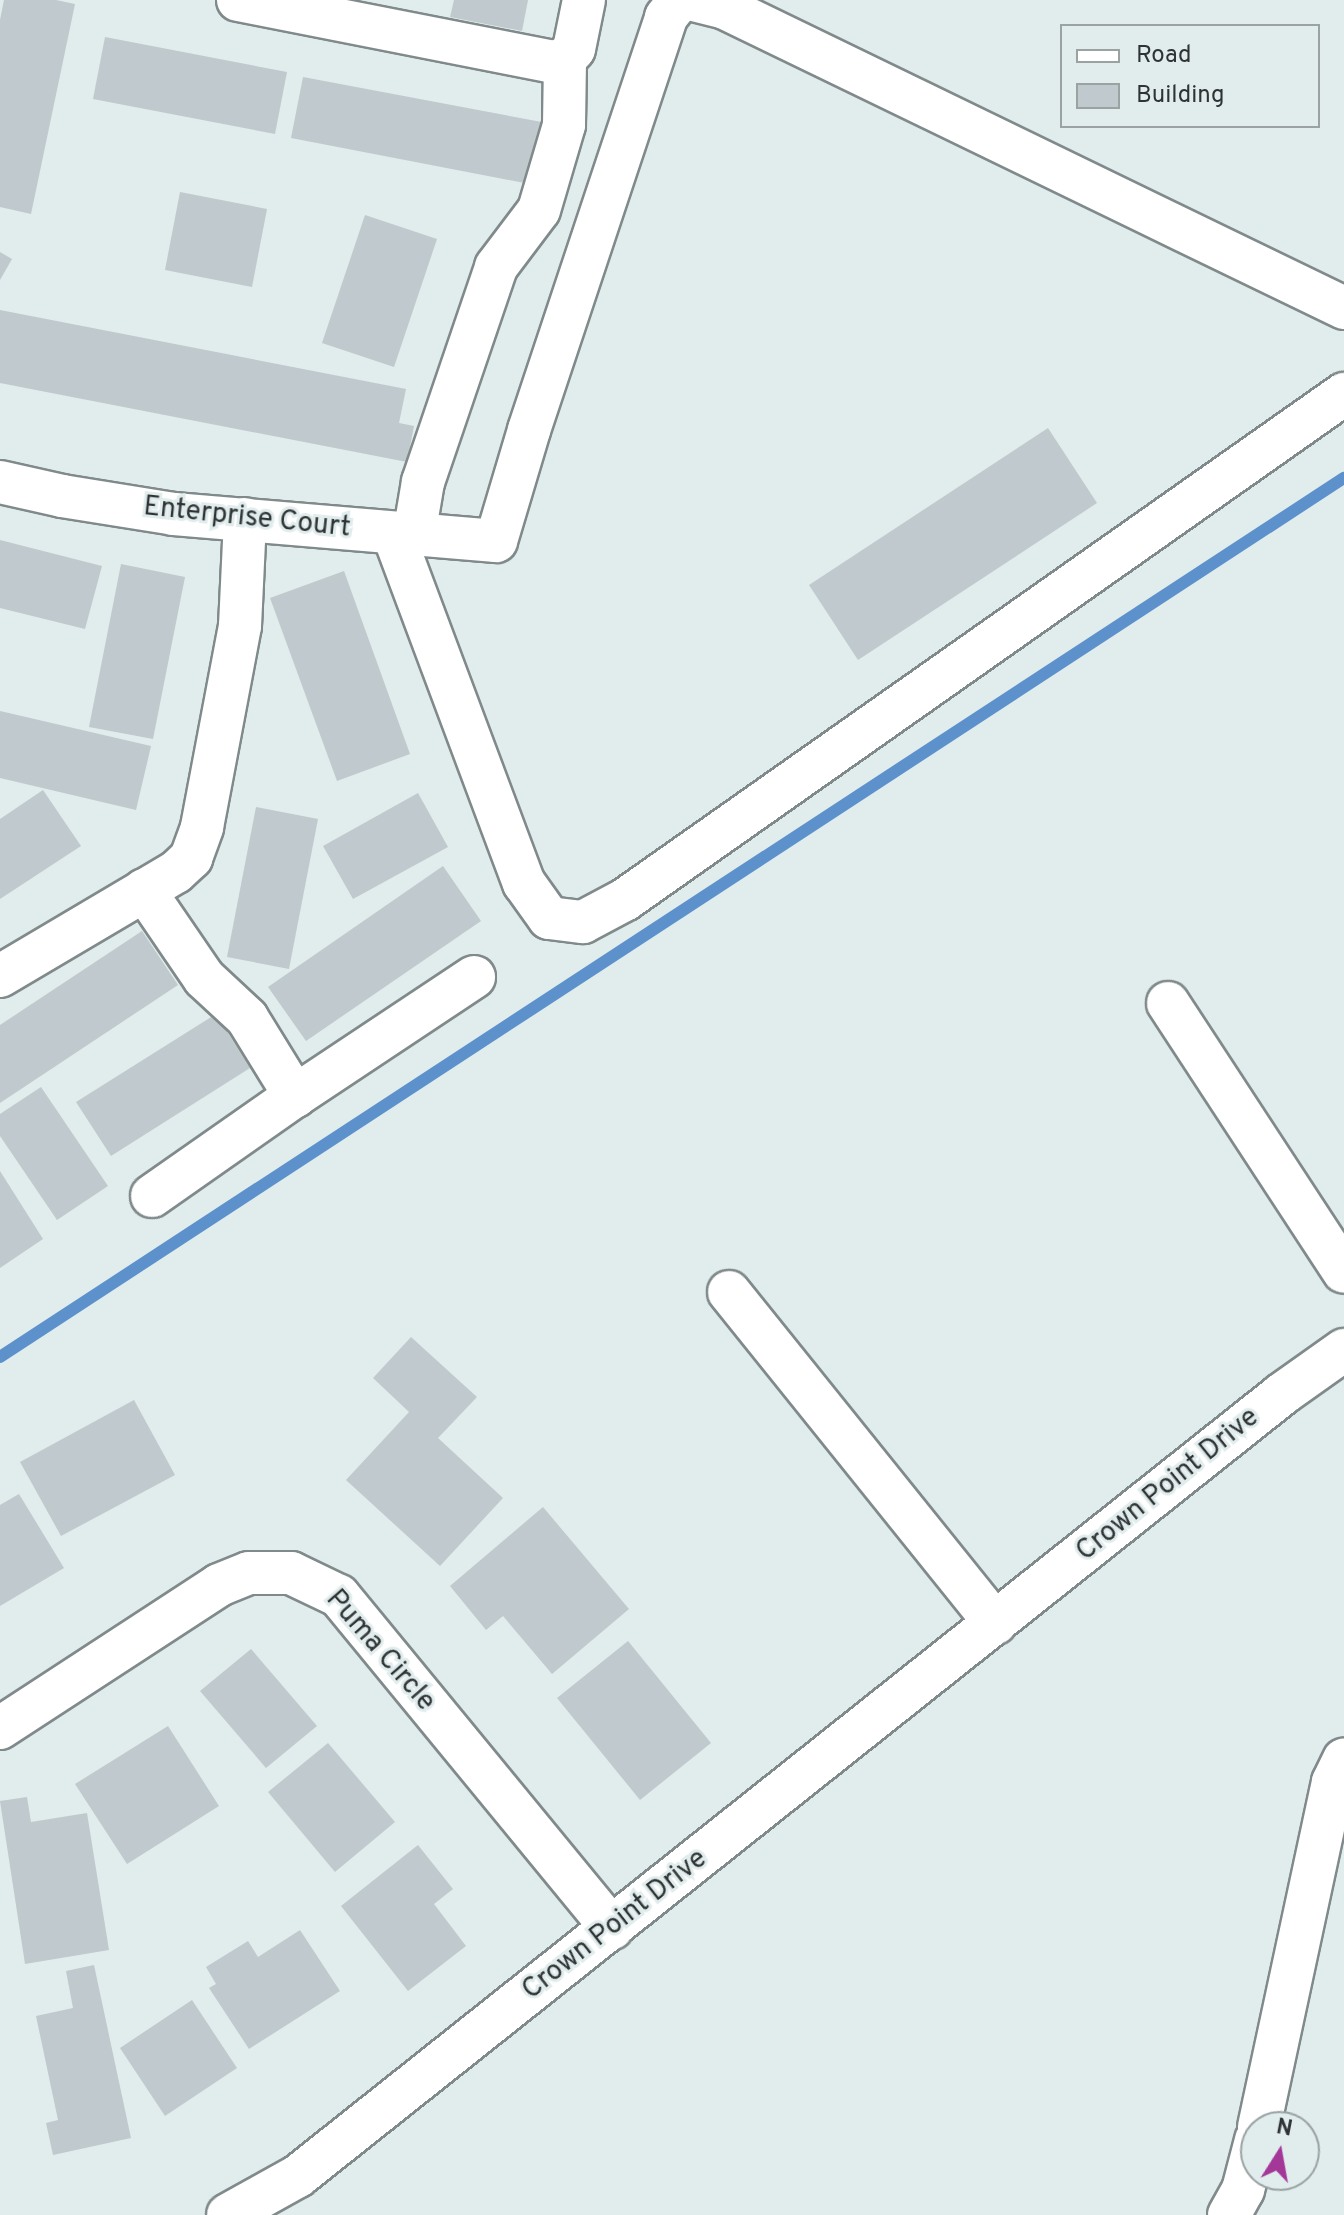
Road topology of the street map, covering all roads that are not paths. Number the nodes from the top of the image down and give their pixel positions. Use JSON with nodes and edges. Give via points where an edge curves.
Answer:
{"nodes":[{"id":1,"x":238,"y":0,"type":"edge"},
{"id":2,"x":584,"y":0,"type":"edge"},
{"id":3,"x":680,"y":0,"type":"edge"},
{"id":4,"x":694,"y":0,"type":"edge"},
{"id":5,"x":565,"y":59,"type":"junction"},
{"id":6,"x":1344,"y":308,"type":"edge"},
{"id":7,"x":1344,"y":394,"type":"edge"},
{"id":8,"x":0,"y":482,"type":"edge"},
{"id":9,"x":245,"y":519,"type":"junction"},
{"id":10,"x":404,"y":534,"type":"junction"},
{"id":11,"x":144,"y":890,"type":"junction"},
{"id":12,"x":0,"y":976,"type":"edge"},
{"id":13,"x":474,"y":977,"type":"dead end"},
{"id":14,"x":1168,"y":1003,"type":"dead end"},
{"id":15,"x":295,"y":1096,"type":"junction"},
{"id":16,"x":152,"y":1196,"type":"dead end"},
{"id":17,"x":1344,"y":1272,"type":"edge"},
{"id":18,"x":729,"y":1292,"type":"dead end"},
{"id":19,"x":1344,"y":1350,"type":"edge"},
{"id":20,"x":995,"y":1623,"type":"junction"},
{"id":21,"x":0,"y":1728,"type":"edge"},
{"id":22,"x":1344,"y":1759,"type":"edge"},
{"id":23,"x":612,"y":1928,"type":"junction"},
{"id":24,"x":1262,"y":2111,"type":"edge"},
{"id":25,"x":1242,"y":2191,"type":"edge"},
{"id":26,"x":228,"y":2215,"type":"edge"},
{"id":27,"x":1229,"y":2215,"type":"edge"}],
"edges":[{"from":1,"to":5,"type":"street","via":[[553,62]]},
{"from":2,"to":5,"type":"street","via":[[574,49]]},
{"from":3,"to":10,"type":"street","name":"Enterprise Court","via":[[661,31],[496,541]]},
{"from":4,"to":6,"type":"street","via":[[723,7]]},
{"from":5,"to":10,"type":"street","via":[[564,125],[539,210],[496,267]]},
{"from":7,"to":10,"type":"street","via":[[639,890],[583,922],[549,918],[524,883]]},
{"from":8,"to":9,"type":"street","name":"Enterprise Court","via":[[174,514]]},
{"from":9,"to":10,"type":"street","name":"Enterprise Court"},
{"from":9,"to":11,"type":"street","via":[[240,626],[202,827],[191,858]]},
{"from":11,"to":12,"type":"street"},
{"from":11,"to":15,"type":"street","via":[[204,978],[247,1018]]},
{"from":13,"to":15,"type":"street"},
{"from":14,"to":17,"type":"street"},
{"from":15,"to":16,"type":"street"},
{"from":18,"to":20,"type":"street"},
{"from":19,"to":20,"type":"street","name":"Crown Point Drive"},
{"from":20,"to":23,"type":"street","name":"Crown Point Drive"},
{"from":21,"to":23,"type":"street","name":"Puma Circle","via":[[219,1585],[249,1573],[291,1573],[339,1596]]},
{"from":22,"to":24,"type":"street","via":[[1333,1782]]},
{"from":23,"to":26,"type":"street","name":"Crown Point Drive","via":[[298,2176]]},
{"from":25,"to":27,"type":"street"}]}
